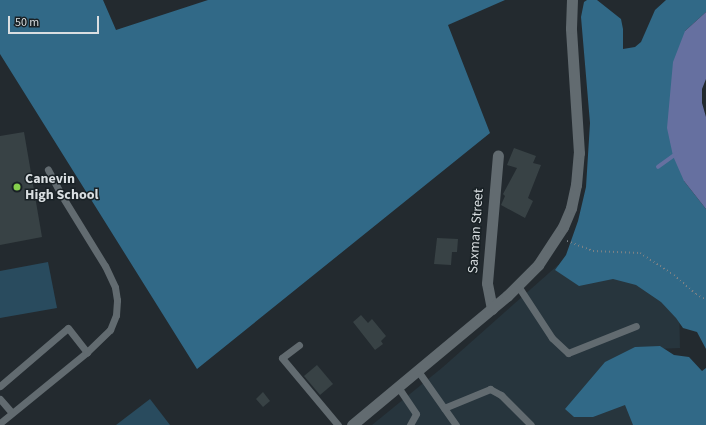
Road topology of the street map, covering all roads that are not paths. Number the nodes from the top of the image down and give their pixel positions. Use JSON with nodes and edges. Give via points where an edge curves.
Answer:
{"nodes":[{"id":1,"x":572,"y":0,"type":"edge"},
{"id":2,"x":498,"y":155,"type":"dead end"},
{"id":3,"x":48,"y":170,"type":"dead end"},
{"id":4,"x":518,"y":286,"type":"junction"},
{"id":5,"x":492,"y":309,"type":"junction"},
{"id":6,"x":636,"y":326,"type":"dead end"},
{"id":7,"x":298,"y":345,"type":"dead end"},
{"id":8,"x":87,"y":352,"type":"junction"},
{"id":9,"x":418,"y":371,"type":"junction"},
{"id":10,"x":0,"y":386,"type":"edge"},
{"id":11,"x":398,"y":387,"type":"junction"},
{"id":12,"x":0,"y":399,"type":"edge"},
{"id":13,"x":444,"y":408,"type":"junction"},
{"id":14,"x":12,"y":413,"type":"junction"},
{"id":15,"x":0,"y":423,"type":"edge"},
{"id":16,"x":338,"y":425,"type":"edge"},
{"id":17,"x":352,"y":425,"type":"edge"},
{"id":18,"x":410,"y":425,"type":"edge"},
{"id":19,"x":456,"y":425,"type":"edge"},
{"id":20,"x":530,"y":425,"type":"edge"}],
"edges":[{"from":1,"to":4,"type":"street","via":[[579,153],[576,185],[571,208],[557,237],[538,265]]},
{"from":2,"to":5,"type":"street","name":"Saxman Street","via":[[487,284]]},
{"from":3,"to":8,"type":"lane","via":[[115,287],[117,300],[110,330]]},
{"from":4,"to":5,"type":"street"},
{"from":4,"to":6,"type":"lane","via":[[552,338],[568,353]]},
{"from":5,"to":9,"type":"street"},
{"from":7,"to":16,"type":"lane","via":[[282,358]]},
{"from":8,"to":10,"type":"lane","via":[[68,328]]},
{"from":8,"to":14,"type":"lane"},
{"from":9,"to":11,"type":"street"},
{"from":9,"to":13,"type":"lane"},
{"from":11,"to":17,"type":"street"},
{"from":11,"to":18,"type":"lane","via":[[416,414]]},
{"from":12,"to":14,"type":"lane"},
{"from":13,"to":19,"type":"lane"},
{"from":13,"to":20,"type":"lane","via":[[490,389],[501,395]]},
{"from":14,"to":15,"type":"lane"}]}
